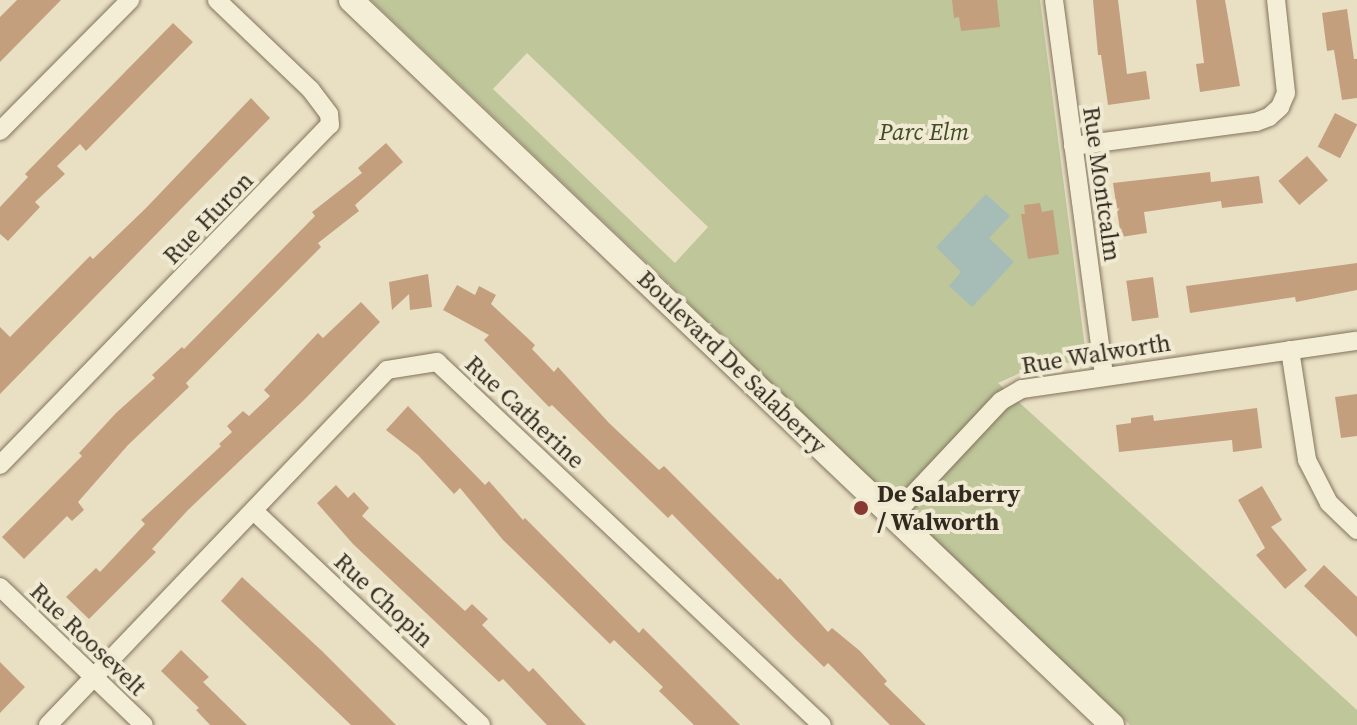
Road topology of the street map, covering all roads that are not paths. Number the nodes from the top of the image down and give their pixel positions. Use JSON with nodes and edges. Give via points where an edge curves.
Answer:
{"nodes":[{"id":1,"x":130,"y":0,"type":"edge"},
{"id":2,"x":217,"y":0,"type":"edge"},
{"id":3,"x":351,"y":0,"type":"edge"},
{"id":4,"x":1054,"y":0,"type":"edge"},
{"id":5,"x":1276,"y":0,"type":"edge"},
{"id":6,"x":0,"y":131,"type":"edge"},
{"id":7,"x":1073,"y":146,"type":"junction"},
{"id":8,"x":1357,"y":341,"type":"edge"},
{"id":9,"x":1290,"y":350,"type":"junction"},
{"id":10,"x":1104,"y":375,"type":"junction"},
{"id":11,"x":0,"y":465,"type":"edge"},
{"id":12,"x":254,"y":511,"type":"junction"},
{"id":13,"x":894,"y":515,"type":"junction"},
{"id":14,"x":1357,"y":530,"type":"edge"},
{"id":15,"x":0,"y":587,"type":"edge"},
{"id":16,"x":93,"y":678,"type":"junction"},
{"id":17,"x":48,"y":725,"type":"edge"},
{"id":18,"x":144,"y":725,"type":"edge"},
{"id":19,"x":481,"y":725,"type":"edge"},
{"id":20,"x":822,"y":725,"type":"edge"},
{"id":21,"x":1112,"y":725,"type":"edge"}],
"edges":[{"from":1,"to":6,"type":"street"},
{"from":2,"to":11,"type":"street","name":"Rue Huron","via":[[310,89],[329,114],[330,125]]},
{"from":3,"to":13,"type":"street","name":"Boulevard De Salaberry"},
{"from":4,"to":7,"type":"street","name":"Rue Montcalm"},
{"from":5,"to":7,"type":"street","via":[[1286,93],[1269,117]]},
{"from":7,"to":10,"type":"street","name":"Rue Montcalm"},
{"from":8,"to":9,"type":"street","name":"Rue Walworth"},
{"from":9,"to":10,"type":"street","name":"Rue Walworth"},
{"from":9,"to":14,"type":"street","via":[[1307,460],[1329,503]]},
{"from":10,"to":13,"type":"street","name":"Rue Walworth","via":[[1013,393]]},
{"from":12,"to":16,"type":"street","name":"Rue Catherine"},
{"from":12,"to":19,"type":"street","name":"Rue Chopin"},
{"from":12,"to":20,"type":"street","name":"Rue Catherine","via":[[387,370],[437,362]]},
{"from":13,"to":21,"type":"street","name":"Boulevard De Salaberry"},
{"from":15,"to":16,"type":"street","name":"Rue Roosevelt"},
{"from":16,"to":17,"type":"street","name":"Rue Catherine"},
{"from":16,"to":18,"type":"street","name":"Rue Roosevelt"}]}
